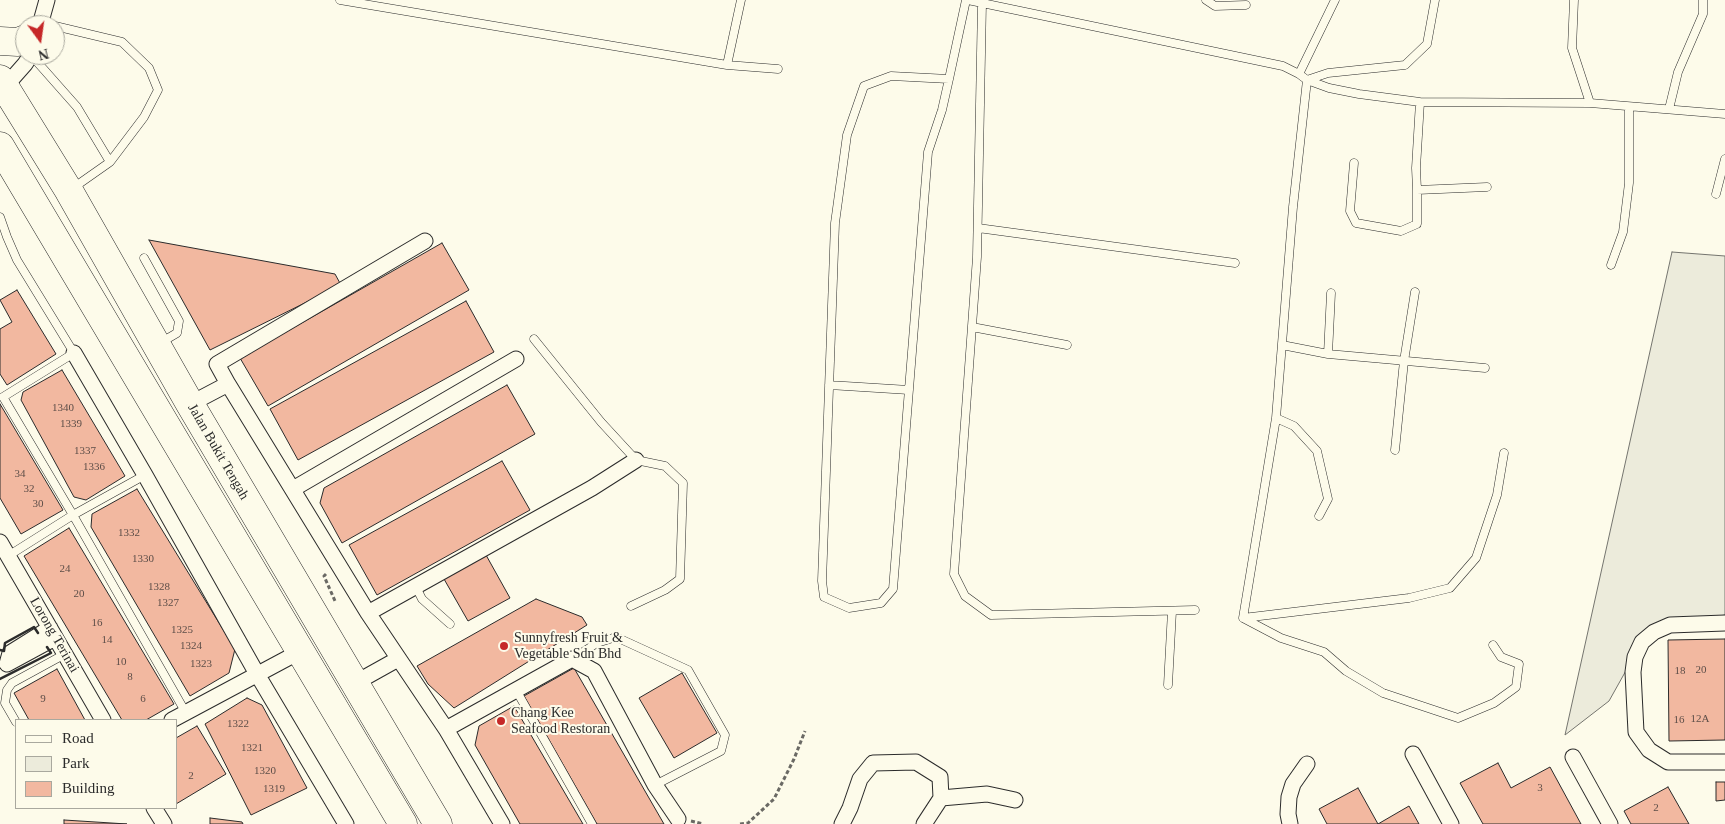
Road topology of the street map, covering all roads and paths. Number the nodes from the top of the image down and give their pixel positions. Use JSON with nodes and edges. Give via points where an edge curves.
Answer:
{"nodes":[{"id":1,"x":47,"y":0,"type":"edge"},
{"id":2,"x":340,"y":0,"type":"edge"},
{"id":3,"x":741,"y":0,"type":"edge"},
{"id":4,"x":1206,"y":0,"type":"edge"},
{"id":5,"x":1335,"y":0,"type":"edge"},
{"id":6,"x":1435,"y":0,"type":"edge"},
{"id":7,"x":1574,"y":0,"type":"edge"},
{"id":8,"x":1703,"y":0,"type":"edge"},
{"id":9,"x":974,"y":1,"type":"edge"},
{"id":10,"x":1246,"y":6,"type":"dead end"},
{"id":11,"x":45,"y":15,"type":"edge"},
{"id":12,"x":65,"y":31,"type":"edge"},
{"id":13,"x":0,"y":42,"type":"edge"},
{"id":14,"x":15,"y":42,"type":"edge"},
{"id":15,"x":25,"y":65,"type":"edge"},
{"id":16,"x":40,"y":65,"type":"edge"},
{"id":17,"x":727,"y":65,"type":"junction"},
{"id":18,"x":778,"y":69,"type":"dead end"},
{"id":19,"x":1299,"y":74,"type":"junction"},
{"id":20,"x":949,"y":79,"type":"junction"},
{"id":21,"x":1307,"y":80,"type":"junction"},
{"id":22,"x":2,"y":86,"type":"edge"},
{"id":23,"x":1420,"y":102,"type":"junction"},
{"id":24,"x":1590,"y":103,"type":"junction"},
{"id":25,"x":1629,"y":107,"type":"junction"},
{"id":26,"x":1668,"y":110,"type":"junction"},
{"id":27,"x":1725,"y":114,"type":"edge"},
{"id":28,"x":2,"y":155,"type":"edge"},
{"id":29,"x":1725,"y":159,"type":"edge"},
{"id":30,"x":110,"y":162,"type":"junction"},
{"id":31,"x":1354,"y":163,"type":"dead end"},
{"id":32,"x":1487,"y":188,"type":"dead end"},
{"id":33,"x":69,"y":190,"type":"junction"},
{"id":34,"x":1417,"y":190,"type":"junction"},
{"id":35,"x":1716,"y":194,"type":"dead end"},
{"id":36,"x":0,"y":217,"type":"edge"},
{"id":37,"x":978,"y":228,"type":"junction"},
{"id":38,"x":3,"y":239,"type":"edge"},
{"id":39,"x":425,"y":241,"type":"dead end"},
{"id":40,"x":144,"y":258,"type":"dead end"},
{"id":41,"x":1234,"y":263,"type":"dead end"},
{"id":42,"x":1611,"y":265,"type":"dead end"},
{"id":43,"x":1415,"y":292,"type":"dead end"},
{"id":44,"x":1331,"y":293,"type":"dead end"},
{"id":45,"x":972,"y":327,"type":"junction"},
{"id":46,"x":534,"y":339,"type":"dead end"},
{"id":47,"x":156,"y":345,"type":"junction"},
{"id":48,"x":1067,"y":345,"type":"dead end"},
{"id":49,"x":1282,"y":345,"type":"junction"},
{"id":50,"x":74,"y":354,"type":"junction"},
{"id":51,"x":1328,"y":354,"type":"junction"},
{"id":52,"x":516,"y":359,"type":"dead end"},
{"id":53,"x":1404,"y":361,"type":"junction"},
{"id":54,"x":1485,"y":368,"type":"dead end"},
{"id":55,"x":228,"y":384,"type":"junction"},
{"id":56,"x":829,"y":385,"type":"junction"},
{"id":57,"x":909,"y":390,"type":"junction"},
{"id":58,"x":190,"y":404,"type":"junction"},
{"id":59,"x":1276,"y":418,"type":"junction"},
{"id":60,"x":1395,"y":450,"type":"dead end"},
{"id":61,"x":1504,"y":453,"type":"dead end"},
{"id":62,"x":636,"y":460,"type":"junction"},
{"id":63,"x":144,"y":474,"type":"junction"},
{"id":64,"x":293,"y":489,"type":"junction"},
{"id":65,"x":73,"y":515,"type":"junction"},
{"id":66,"x":1318,"y":516,"type":"dead end"},
{"id":67,"x":4,"y":549,"type":"edge"},
{"id":68,"x":324,"y":576,"type":"dead end"},
{"id":69,"x":416,"y":586,"type":"junction"},
{"id":70,"x":335,"y":601,"type":"dead end"},
{"id":71,"x":631,"y":606,"type":"dead end"},
{"id":72,"x":1195,"y":610,"type":"dead end"},
{"id":73,"x":1172,"y":611,"type":"junction"},
{"id":74,"x":368,"y":614,"type":"junction"},
{"id":75,"x":1243,"y":618,"type":"junction"},
{"id":76,"x":1725,"y":623,"type":"edge"},
{"id":77,"x":450,"y":624,"type":"dead end"},
{"id":78,"x":53,"y":633,"type":"junction"},
{"id":79,"x":1493,"y":645,"type":"dead end"},
{"id":80,"x":302,"y":651,"type":"junction"},
{"id":81,"x":65,"y":654,"type":"junction"},
{"id":82,"x":572,"y":658,"type":"junction"},
{"id":83,"x":398,"y":660,"type":"junction"},
{"id":84,"x":4,"y":664,"type":"edge"},
{"id":85,"x":257,"y":674,"type":"junction"},
{"id":86,"x":355,"y":684,"type":"junction"},
{"id":87,"x":1168,"y":685,"type":"dead end"},
{"id":88,"x":516,"y":690,"type":"junction"},
{"id":89,"x":179,"y":717,"type":"edge"},
{"id":90,"x":102,"y":719,"type":"edge"},
{"id":91,"x":15,"y":720,"type":"edge"},
{"id":92,"x":446,"y":729,"type":"junction"},
{"id":93,"x":805,"y":731,"type":"dead end"},
{"id":94,"x":1413,"y":754,"type":"dead end"},
{"id":95,"x":1573,"y":757,"type":"dead end"},
{"id":96,"x":1725,"y":762,"type":"edge"},
{"id":97,"x":1307,"y":764,"type":"dead end"},
{"id":98,"x":655,"y":785,"type":"junction"},
{"id":99,"x":941,"y":798,"type":"junction"},
{"id":100,"x":1015,"y":800,"type":"dead end"},
{"id":101,"x":155,"y":809,"type":"edge"},
{"id":102,"x":678,"y":819,"type":"dead end"},
{"id":103,"x":164,"y":824,"type":"edge"},
{"id":104,"x":346,"y":824,"type":"edge"},
{"id":105,"x":403,"y":824,"type":"edge"},
{"id":106,"x":438,"y":824,"type":"edge"},
{"id":107,"x":502,"y":824,"type":"edge"},
{"id":108,"x":592,"y":824,"type":"edge"},
{"id":109,"x":740,"y":824,"type":"edge"},
{"id":110,"x":842,"y":824,"type":"edge"},
{"id":111,"x":924,"y":824,"type":"edge"},
{"id":112,"x":1290,"y":824,"type":"edge"},
{"id":113,"x":1451,"y":824,"type":"edge"},
{"id":114,"x":1610,"y":824,"type":"edge"}],
"edges":[{"from":1,"to":11,"type":"street"},
{"from":2,"to":17,"type":"lane"},
{"from":3,"to":17,"type":"lane"},
{"from":4,"to":10,"type":"lane","via":[[1216,6]]},
{"from":5,"to":19,"type":"lane"},
{"from":6,"to":21,"type":"lane","via":[[1427,44],[1405,65],[1328,73]]},
{"from":7,"to":24,"type":"lane","via":[[1572,48]]},
{"from":8,"to":26,"type":"lane","via":[[1703,14],[1678,72]]},
{"from":9,"to":19,"type":"lane","via":[[1283,66]]},
{"from":9,"to":20,"type":"lane"},
{"from":9,"to":37,"type":"lane"},
{"from":12,"to":30,"type":"lane","via":[[122,42],[149,68],[158,90],[144,117]]},
{"from":13,"to":14,"type":"highway"},
{"from":15,"to":22,"type":"street"},
{"from":16,"to":30,"type":"lane","via":[[77,107]]},
{"from":17,"to":18,"type":"lane"},
{"from":19,"to":21,"type":"lane"},
{"from":20,"to":56,"type":"lane","via":[[891,76],[864,86],[848,135],[835,223]]},
{"from":20,"to":57,"type":"lane","via":[[928,152]]},
{"from":21,"to":23,"type":"lane","via":[[1349,92]]},
{"from":21,"to":49,"type":"lane"},
{"from":22,"to":33,"type":"highway","name":"Jalan Bukit Tengah"},
{"from":23,"to":24,"type":"lane"},
{"from":23,"to":34,"type":"lane"},
{"from":24,"to":25,"type":"lane"},
{"from":25,"to":26,"type":"lane"},
{"from":25,"to":42,"type":"lane","via":[[1629,183],[1623,232]]},
{"from":26,"to":27,"type":"lane"},
{"from":28,"to":80,"type":"highway"},
{"from":29,"to":35,"type":"lane"},
{"from":30,"to":33,"type":"lane"},
{"from":31,"to":34,"type":"lane","via":[[1350,211],[1356,223],[1401,232],[1417,224]]},
{"from":32,"to":34,"type":"lane"},
{"from":33,"to":47,"type":"highway","name":"Jalan Bukit Tengah"},
{"from":36,"to":38,"type":"lane"},
{"from":37,"to":41,"type":"lane"},
{"from":37,"to":45,"type":"lane"},
{"from":38,"to":50,"type":"lane"},
{"from":39,"to":55,"type":"street","via":[[217,364]]},
{"from":40,"to":47,"type":"lane","via":[[180,322],[177,333]]},
{"from":43,"to":53,"type":"lane"},
{"from":44,"to":51,"type":"lane"},
{"from":45,"to":48,"type":"lane"},
{"from":45,"to":73,"type":"lane","via":[[954,574],[965,596],[991,615]]},
{"from":46,"to":62,"type":"lane"},
{"from":47,"to":58,"type":"highway","name":"Jalan Bukit Tengah"},
{"from":49,"to":51,"type":"lane"},
{"from":49,"to":59,"type":"lane"},
{"from":50,"to":63,"type":"street"},
{"from":50,"to":65,"type":"lane","via":[[3,397]]},
{"from":51,"to":53,"type":"lane"},
{"from":52,"to":64,"type":"street"},
{"from":53,"to":54,"type":"lane"},
{"from":53,"to":60,"type":"lane"},
{"from":55,"to":58,"type":"street"},
{"from":55,"to":64,"type":"street"},
{"from":56,"to":57,"type":"lane"},
{"from":56,"to":57,"type":"lane","via":[[822,582],[824,597],[849,608],[882,604],[893,590]]},
{"from":58,"to":86,"type":"highway","name":"Jalan Bukit Tengah"},
{"from":59,"to":66,"type":"lane","via":[[1294,426],[1317,451],[1328,499]]},
{"from":59,"to":75,"type":"lane"},
{"from":61,"to":75,"type":"lane","via":[[1497,495],[1476,558],[1450,588],[1409,598]]},
{"from":62,"to":69,"type":"street"},
{"from":62,"to":71,"type":"lane","via":[[665,466],[682,483],[680,579]]},
{"from":63,"to":65,"type":"lane"},
{"from":63,"to":85,"type":"street"},
{"from":64,"to":74,"type":"street"},
{"from":65,"to":67,"type":"lane"},
{"from":65,"to":89,"type":"lane"},
{"from":67,"to":78,"type":"street","name":"Lorong Terinai"},
{"from":68,"to":70,"type":"path"},
{"from":69,"to":74,"type":"street"},
{"from":69,"to":77,"type":"lane","via":[[422,599]]},
{"from":72,"to":73,"type":"lane"},
{"from":73,"to":87,"type":"lane"},
{"from":74,"to":83,"type":"street"},
{"from":75,"to":79,"type":"lane","via":[[1281,638],[1324,652],[1382,693],[1458,718],[1494,703],[1516,687],[1519,664],[1501,657]]},
{"from":76,"to":96,"type":"street","via":[[1670,625],[1654,632],[1642,642],[1634,657],[1633,672],[1636,732],[1649,750],[1668,762]]},
{"from":78,"to":81,"type":"street","name":"Lorong Terinai"},
{"from":78,"to":84,"type":"street"},
{"from":80,"to":85,"type":"street"},
{"from":80,"to":105,"type":"highway"},
{"from":81,"to":90,"type":"street","name":"Lorong Terinai"},
{"from":81,"to":91,"type":"lane","via":[[12,683],[5,702]]},
{"from":82,"to":88,"type":"street"},
{"from":82,"to":98,"type":"street","via":[[594,670]]},
{"from":82,"to":98,"type":"lane","via":[[597,643],[616,637],[688,670],[725,735],[721,751]]},
{"from":83,"to":86,"type":"street"},
{"from":83,"to":92,"type":"street"},
{"from":85,"to":89,"type":"street"},
{"from":85,"to":104,"type":"street"},
{"from":86,"to":106,"type":"highway","name":"Jalan Bukit Tengah"},
{"from":88,"to":92,"type":"street"},
{"from":88,"to":108,"type":"lane"},
{"from":92,"to":107,"type":"street"},
{"from":93,"to":109,"type":"path","via":[[774,799],[748,823]]},
{"from":94,"to":113,"type":"street"},
{"from":95,"to":114,"type":"street"},
{"from":97,"to":112,"type":"street","via":[[1293,784],[1289,797]]},
{"from":98,"to":102,"type":"street"},
{"from":99,"to":100,"type":"street","via":[[987,794]]},
{"from":99,"to":110,"type":"street","via":[[940,777],[916,762],[873,763],[860,779]]},
{"from":99,"to":111,"type":"street"},
{"from":101,"to":103,"type":"street"}]}
